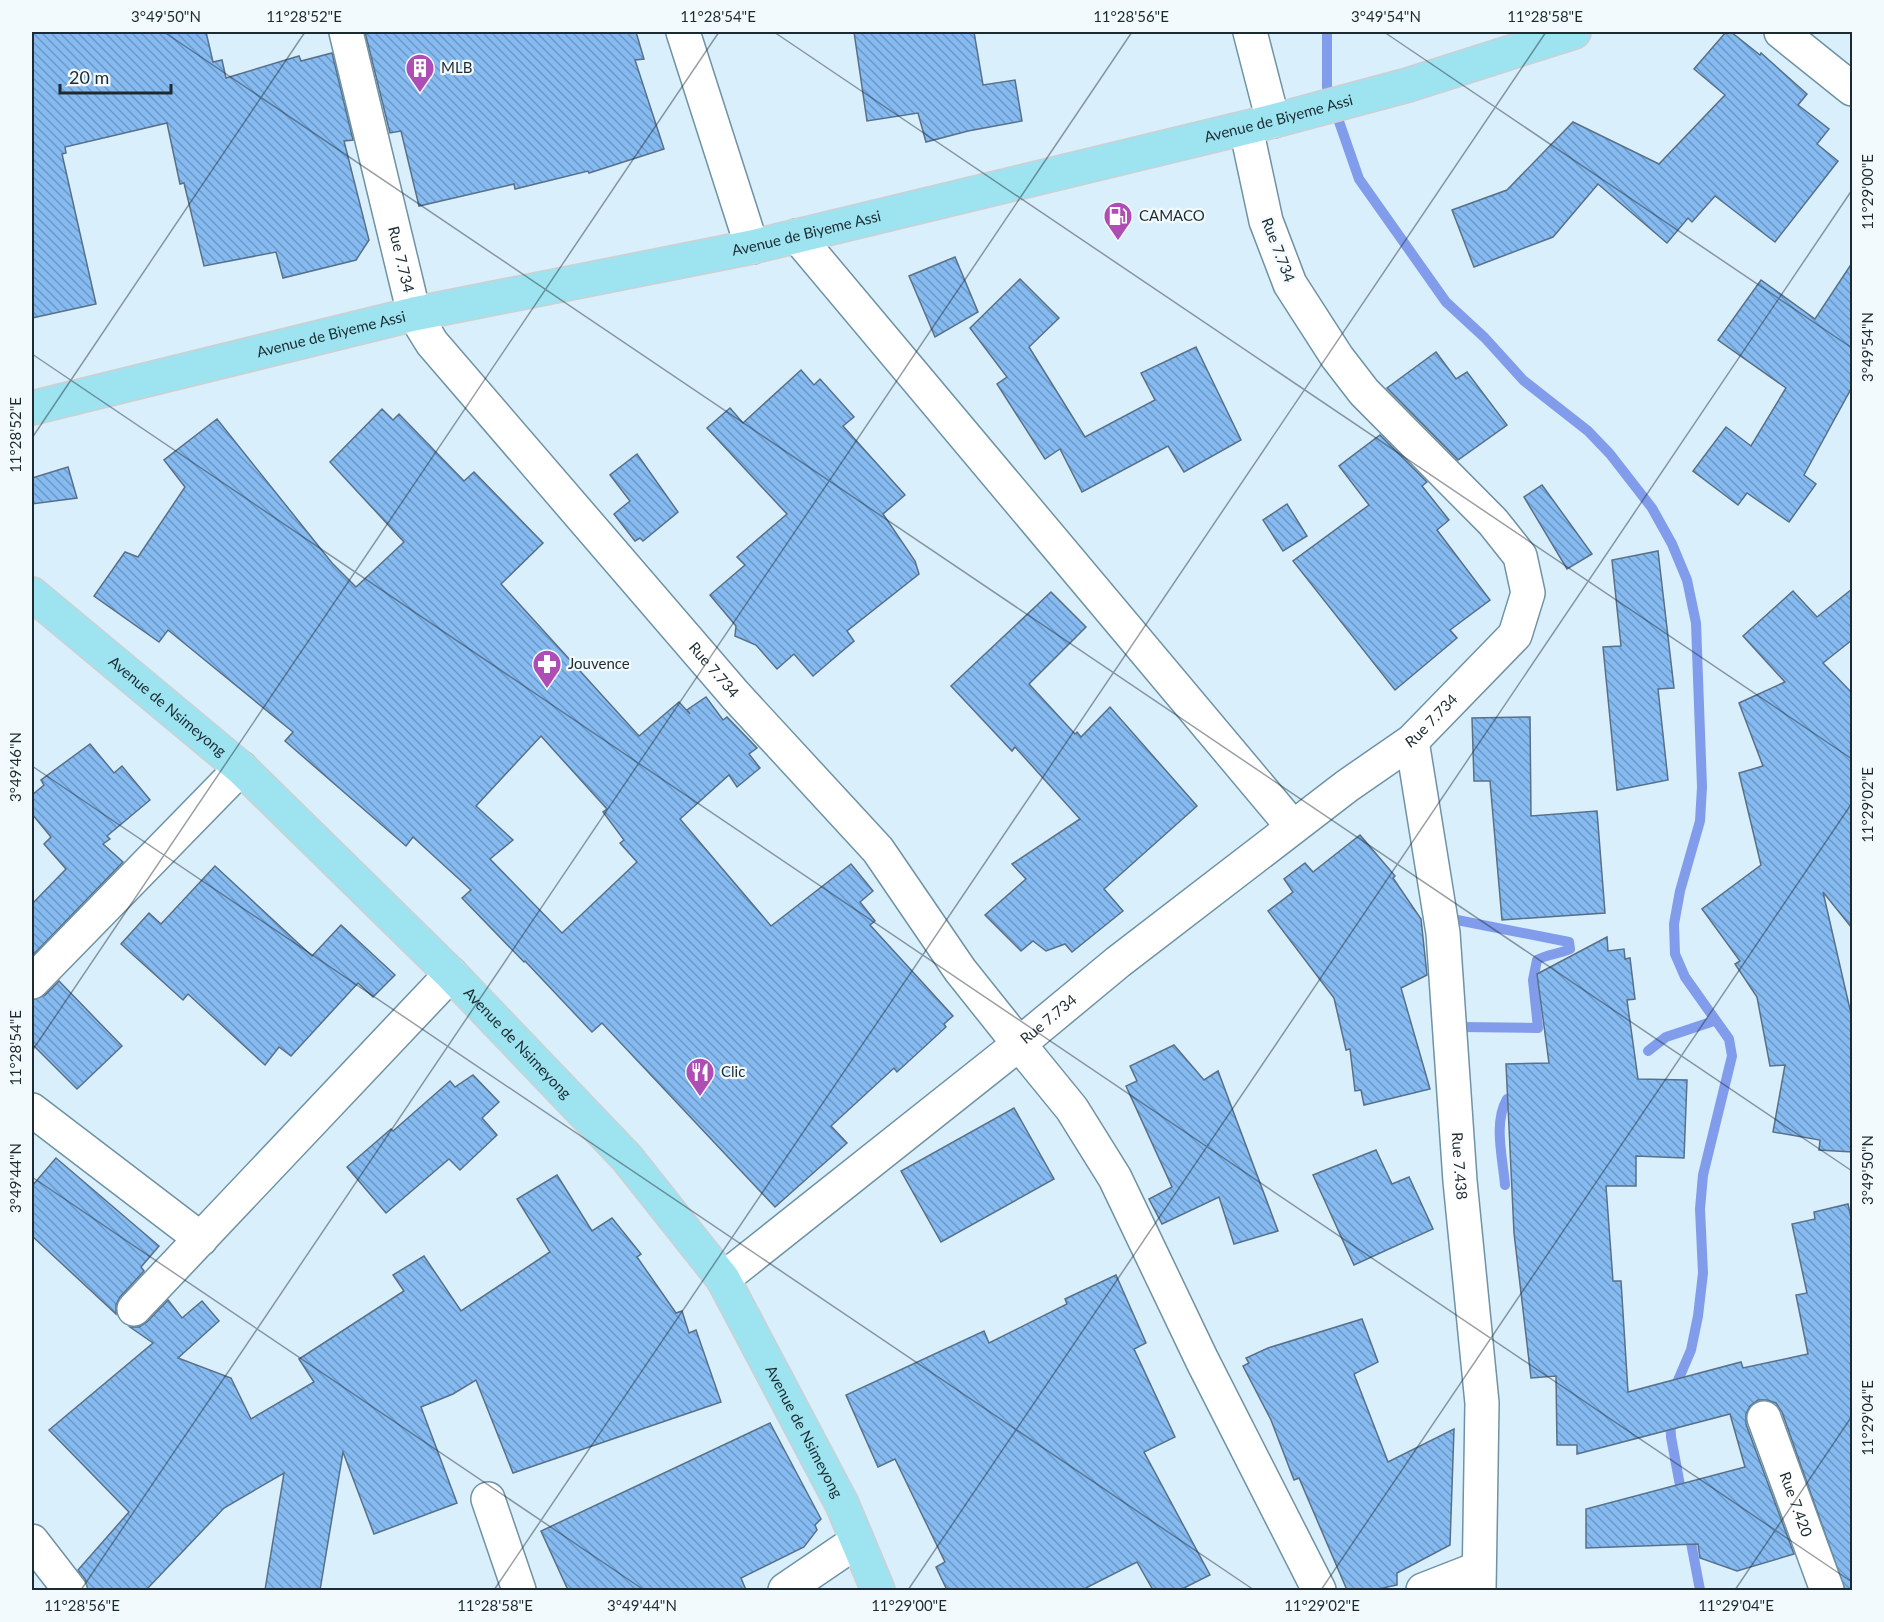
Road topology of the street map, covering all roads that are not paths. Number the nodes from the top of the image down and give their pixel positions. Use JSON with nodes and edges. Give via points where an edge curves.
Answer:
{"nodes":[{"id":1,"x":346,"y":32,"type":"edge"},
{"id":2,"x":683,"y":32,"type":"edge"},
{"id":3,"x":1250,"y":32,"type":"edge"},
{"id":4,"x":1574,"y":32,"type":"edge"},
{"id":5,"x":1781,"y":32,"type":"edge"},
{"id":6,"x":1852,"y":89,"type":"edge"},
{"id":7,"x":1260,"y":124,"type":"junction"},
{"id":8,"x":797,"y":236,"type":"junction"},
{"id":9,"x":752,"y":247,"type":"junction"},
{"id":10,"x":414,"y":315,"type":"junction"},
{"id":11,"x":32,"y":408,"type":"edge"},
{"id":12,"x":32,"y":594,"type":"edge"},
{"id":13,"x":1412,"y":741,"type":"junction"},
{"id":14,"x":241,"y":768,"type":"junction"},
{"id":15,"x":1293,"y":827,"type":"junction"},
{"id":16,"x":452,"y":974,"type":"junction"},
{"id":17,"x":32,"y":982,"type":"edge"},
{"id":18,"x":1019,"y":1044,"type":"junction"},
{"id":19,"x":32,"y":1110,"type":"edge"},
{"id":20,"x":201,"y":1239,"type":"junction"},
{"id":21,"x":723,"y":1279,"type":"junction"},
{"id":22,"x":134,"y":1309,"type":"dead end"},
{"id":23,"x":1764,"y":1418,"type":"dead end"},
{"id":24,"x":488,"y":1499,"type":"dead end"},
{"id":25,"x":32,"y":1540,"type":"edge"},
{"id":26,"x":857,"y":1541,"type":"junction"},
{"id":27,"x":1478,"y":1580,"type":"edge"},
{"id":28,"x":1852,"y":1587,"type":"edge"},
{"id":29,"x":70,"y":1590,"type":"edge"},
{"id":30,"x":519,"y":1590,"type":"edge"},
{"id":31,"x":785,"y":1590,"type":"edge"},
{"id":32,"x":878,"y":1590,"type":"edge"},
{"id":33,"x":1319,"y":1590,"type":"edge"},
{"id":34,"x":1423,"y":1590,"type":"edge"},
{"id":35,"x":1827,"y":1590,"type":"edge"},
{"id":36,"x":1845,"y":1590,"type":"edge"}],
"edges":[{"from":1,"to":10,"type":"street","name":"Rue 7.734"},
{"from":2,"to":9,"type":"street"},
{"from":3,"to":7,"type":"street","name":"Rue 7.734"},
{"from":4,"to":7,"type":"main road","name":"Avenue de Biyeme Assi","via":[[1408,85]]},
{"from":5,"to":6,"type":"street"},
{"from":7,"to":8,"type":"main road","name":"Avenue de Biyeme Assi"},
{"from":7,"to":13,"type":"street","name":"Rue 7.734","via":[[1266,220],[1290,284],[1364,392],[1493,522],[1520,556],[1528,593],[1515,635]]},
{"from":8,"to":9,"type":"main road","name":"Avenue de Biyeme Assi"},
{"from":8,"to":15,"type":"street"},
{"from":9,"to":10,"type":"main road","name":"Avenue de Biyeme Assi"},
{"from":10,"to":11,"type":"main road","name":"Avenue de Biyeme Assi"},
{"from":10,"to":18,"type":"street","name":"Rue 7.734","via":[[432,344],[498,423],[736,696],[878,849],[960,970]]},
{"from":12,"to":14,"type":"main road","name":"Avenue de Nsimeyong"},
{"from":13,"to":15,"type":"street","name":"Rue 7.734"},
{"from":13,"to":27,"type":"street","name":"Rue 7.438","via":[[1443,933],[1460,1181],[1482,1403]]},
{"from":14,"to":16,"type":"main road","name":"Avenue de Nsimeyong"},
{"from":14,"to":17,"type":"street"},
{"from":15,"to":18,"type":"street","name":"Rue 7.734"},
{"from":16,"to":20,"type":"street"},
{"from":16,"to":21,"type":"main road","name":"Avenue de Nsimeyong","via":[[627,1158]]},
{"from":18,"to":21,"type":"street"},
{"from":18,"to":33,"type":"street","via":[[1072,1109],[1115,1178]]},
{"from":19,"to":20,"type":"street"},
{"from":20,"to":22,"type":"street"},
{"from":21,"to":26,"type":"main road","name":"Avenue de Nsimeyong","via":[[842,1504]]},
{"from":23,"to":35,"type":"street","name":"Rue 7.420"},
{"from":24,"to":30,"type":"street"},
{"from":25,"to":29,"type":"street"},
{"from":26,"to":31,"type":"street"},
{"from":26,"to":32,"type":"main road","name":"Avenue de Nsimeyong"},
{"from":27,"to":34,"type":"street"},
{"from":28,"to":36,"type":"street"}]}
